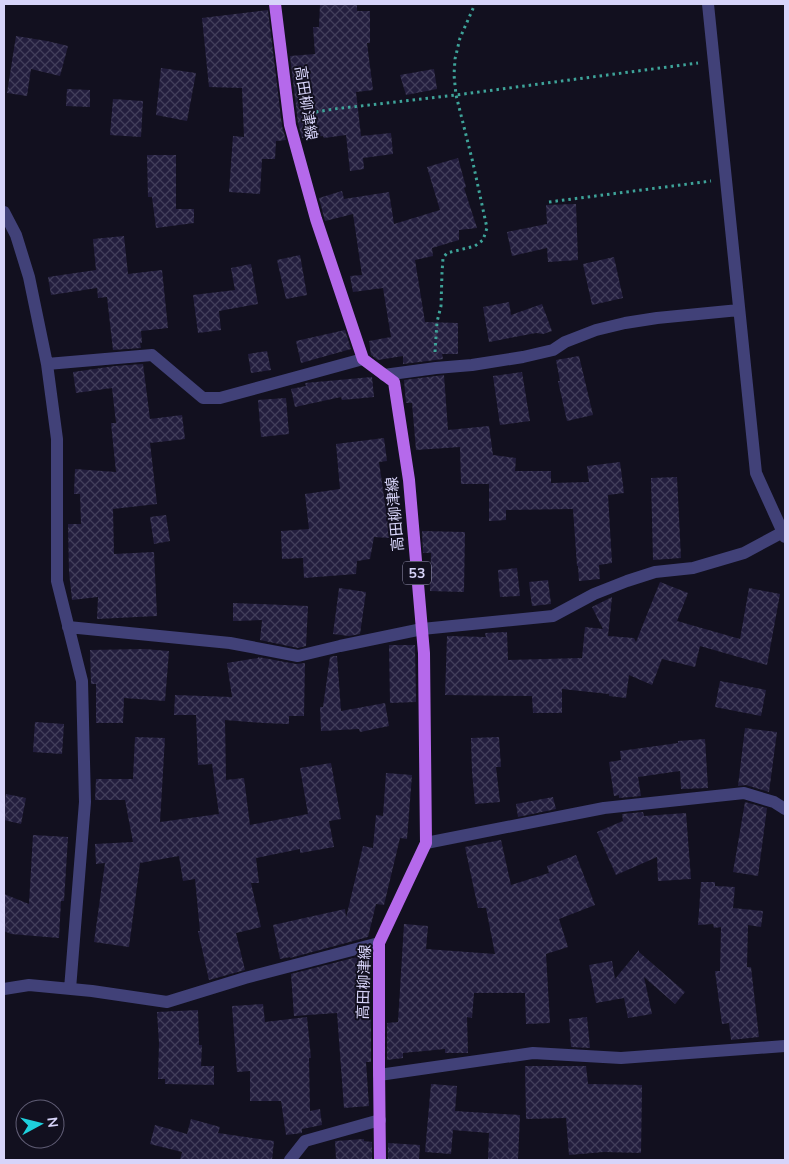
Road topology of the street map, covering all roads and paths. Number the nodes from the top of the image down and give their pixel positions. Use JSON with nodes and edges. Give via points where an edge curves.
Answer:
{"nodes":[{"id":1,"x":275,"y":4,"type":"edge"},
{"id":2,"x":475,"y":4,"type":"edge"},
{"id":3,"x":708,"y":4,"type":"edge"},
{"id":4,"x":714,"y":61,"type":"junction"},
{"id":5,"x":456,"y":94,"type":"junction"},
{"id":6,"x":289,"y":116,"type":"junction"},
{"id":7,"x":726,"y":180,"type":"junction"},
{"id":8,"x":549,"y":202,"type":"dead end"},
{"id":9,"x":4,"y":212,"type":"edge"},
{"id":10,"x":740,"y":310,"type":"junction"},
{"id":11,"x":363,"y":359,"type":"junction"},
{"id":12,"x":47,"y":364,"type":"junction"},
{"id":13,"x":436,"y":368,"type":"junction"},
{"id":14,"x":384,"y":375,"type":"junction"},
{"id":15,"x":784,"y":534,"type":"edge"},
{"id":16,"x":68,"y":627,"type":"junction"},
{"id":17,"x":422,"y":629,"type":"junction"},
{"id":18,"x":785,"y":809,"type":"edge"},
{"id":19,"x":426,"y":843,"type":"junction"},
{"id":20,"x":379,"y":943,"type":"junction"},
{"id":21,"x":4,"y":988,"type":"edge"},
{"id":22,"x":70,"y":989,"type":"junction"},
{"id":23,"x":785,"y":1046,"type":"edge"},
{"id":24,"x":379,"y":1075,"type":"junction"},
{"id":25,"x":380,"y":1120,"type":"junction"},
{"id":26,"x":290,"y":1160,"type":"edge"},
{"id":27,"x":380,"y":1160,"type":"edge"}],
"edges":[{"from":1,"to":6,"type":"main road","name":"高田柳津線"},
{"from":2,"to":5,"type":"path","via":[[455,59]]},
{"from":3,"to":4,"type":"street"},
{"from":4,"to":5,"type":"path"},
{"from":4,"to":7,"type":"street"},
{"from":5,"to":6,"type":"path"},
{"from":5,"to":13,"type":"path","via":[[486,228],[483,240],[475,246],[447,253],[444,258],[435,341]]},
{"from":6,"to":11,"type":"main road","name":"高田柳津線","via":[[316,219]]},
{"from":7,"to":8,"type":"path"},
{"from":7,"to":10,"type":"street"},
{"from":9,"to":12,"type":"street","via":[[16,235],[29,277]]},
{"from":10,"to":13,"type":"street","via":[[625,324],[596,330],[553,350],[523,357]]},
{"from":10,"to":15,"type":"street","via":[[756,473]]},
{"from":11,"to":12,"type":"street","via":[[220,398],[203,398],[152,355]]},
{"from":11,"to":14,"type":"main road","name":"高田柳津線","number":"53"},
{"from":12,"to":16,"type":"street","via":[[57,439],[57,580]]},
{"from":13,"to":14,"type":"street"},
{"from":14,"to":17,"type":"main road","name":"高田柳津線","number":"53","via":[[394,382],[396,392],[409,480]]},
{"from":15,"to":17,"type":"street","via":[[744,552],[693,568],[655,572],[627,581],[553,616]]},
{"from":16,"to":17,"type":"street","via":[[230,643],[298,656]]},
{"from":16,"to":22,"type":"street","via":[[82,681],[86,802]]},
{"from":17,"to":19,"type":"main road","name":"高田柳津線","number":"53"},
{"from":18,"to":19,"type":"street","via":[[774,802],[744,793],[604,808]]},
{"from":19,"to":20,"type":"main road","name":"高田柳津線","number":"53"},
{"from":20,"to":22,"type":"street","via":[[167,1002]]},
{"from":20,"to":24,"type":"main road","name":"高田柳津線","number":"53"},
{"from":21,"to":22,"type":"street"},
{"from":23,"to":24,"type":"street","via":[[621,1058],[533,1053]]},
{"from":24,"to":25,"type":"main road","name":"高田柳津線","number":"53"},
{"from":25,"to":26,"type":"street","via":[[305,1141]]},
{"from":25,"to":27,"type":"main road","name":"高田柳津線","number":"53"}]}
